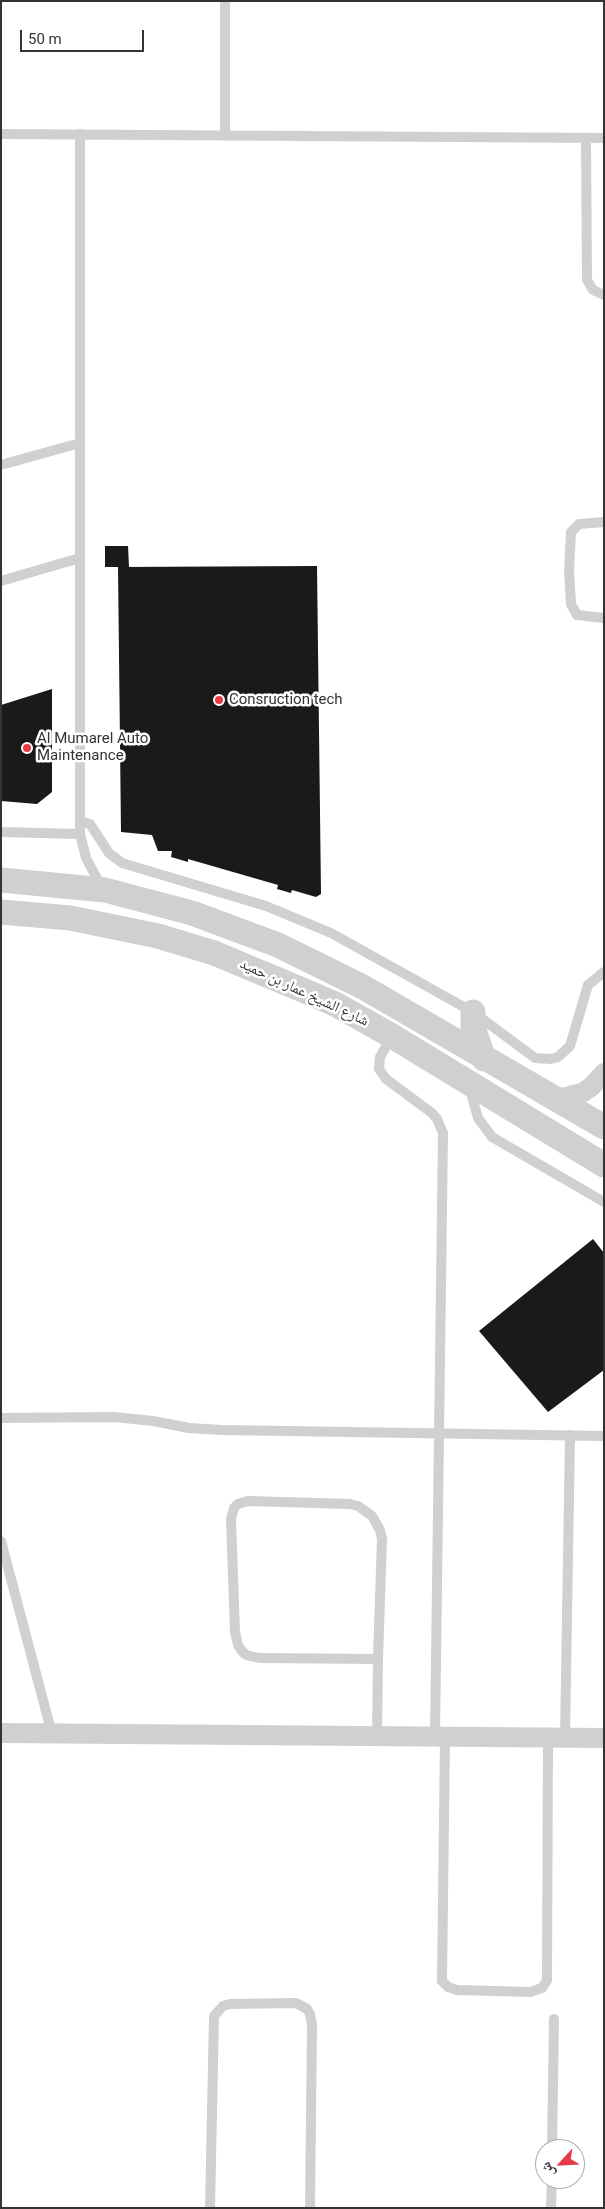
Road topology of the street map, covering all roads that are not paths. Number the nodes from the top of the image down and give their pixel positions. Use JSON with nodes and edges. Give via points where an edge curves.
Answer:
{"nodes":[{"id":1,"x":226,"y":1,"type":"edge"},
{"id":2,"x":1,"y":134,"type":"edge"},
{"id":3,"x":80,"y":134,"type":"junction"},
{"id":4,"x":225,"y":135,"type":"junction"},
{"id":5,"x":586,"y":138,"type":"junction"},
{"id":6,"x":604,"y":138,"type":"edge"},
{"id":7,"x":604,"y":295,"type":"edge"},
{"id":8,"x":80,"y":444,"type":"junction"},
{"id":9,"x":1,"y":465,"type":"edge"},
{"id":10,"x":604,"y":522,"type":"edge"},
{"id":11,"x":80,"y":558,"type":"junction"},
{"id":12,"x":1,"y":580,"type":"edge"},
{"id":13,"x":604,"y":618,"type":"edge"},
{"id":14,"x":80,"y":821,"type":"junction"},
{"id":15,"x":1,"y":832,"type":"edge"},
{"id":16,"x":80,"y":834,"type":"junction"},
{"id":17,"x":1,"y":880,"type":"edge"},
{"id":18,"x":105,"y":890,"type":"junction"},
{"id":19,"x":1,"y":912,"type":"edge"},
{"id":20,"x":604,"y":972,"type":"edge"},
{"id":21,"x":473,"y":1012,"type":"junction"},
{"id":22,"x":392,"y":1036,"type":"junction"},
{"id":23,"x":419,"y":1054,"type":"junction"},
{"id":24,"x":484,"y":1059,"type":"junction"},
{"id":25,"x":604,"y":1073,"type":"edge"},
{"id":26,"x":468,"y":1083,"type":"junction"},
{"id":27,"x":551,"y":1097,"type":"junction"},
{"id":28,"x":601,"y":1122,"type":"edge"},
{"id":29,"x":604,"y":1165,"type":"edge"},
{"id":30,"x":604,"y":1202,"type":"edge"},
{"id":31,"x":1,"y":1418,"type":"edge"},
{"id":32,"x":439,"y":1433,"type":"junction"},
{"id":33,"x":570,"y":1435,"type":"junction"},
{"id":34,"x":604,"y":1436,"type":"edge"},
{"id":35,"x":1,"y":1541,"type":"edge"},
{"id":36,"x":378,"y":1659,"type":"junction"},
{"id":37,"x":1,"y":1733,"type":"edge"},
{"id":38,"x":52,"y":1734,"type":"junction"},
{"id":39,"x":377,"y":1737,"type":"junction"},
{"id":40,"x":440,"y":1737,"type":"junction"},
{"id":41,"x":556,"y":1738,"type":"junction"},
{"id":42,"x":604,"y":1738,"type":"edge"},
{"id":43,"x":554,"y":2019,"type":"dead end"},
{"id":44,"x":552,"y":2139,"type":"edge"},
{"id":45,"x":552,"y":2189,"type":"edge"},
{"id":46,"x":210,"y":2208,"type":"edge"},
{"id":47,"x":310,"y":2208,"type":"edge"},
{"id":48,"x":551,"y":2208,"type":"edge"}],
"edges":[{"from":1,"to":4,"type":"lane"},
{"from":2,"to":3,"type":"lane"},
{"from":3,"to":4,"type":"lane"},
{"from":3,"to":8,"type":"lane"},
{"from":4,"to":5,"type":"lane"},
{"from":5,"to":6,"type":"lane"},
{"from":5,"to":7,"type":"lane","via":[[587,280],[593,290]]},
{"from":8,"to":9,"type":"lane"},
{"from":8,"to":11,"type":"lane"},
{"from":10,"to":13,"type":"lane","via":[[578,524],[571,532],[569,571],[571,604],[577,615]]},
{"from":11,"to":12,"type":"lane"},
{"from":11,"to":14,"type":"lane"},
{"from":14,"to":16,"type":"lane"},
{"from":14,"to":21,"type":"lane","via":[[90,824],[108,853],[122,863],[233,895],[299,919],[362,948]]},
{"from":15,"to":16,"type":"lane"},
{"from":16,"to":18,"type":"lane","via":[[91,870]]},
{"from":17,"to":18,"type":"street","name":"شارع الشيخ عمار بن حميد"},
{"from":18,"to":24,"type":"street","name":"شارع الشيخ عمار بن حميد","via":[[192,913],[278,944],[363,987]]},
{"from":19,"to":22,"type":"street","name":"شارع الشيخ عمار بن حميد","via":[[70,918],[186,944],[305,991]]},
{"from":20,"to":21,"type":"lane","via":[[588,985],[570,1046],[558,1057],[535,1058],[529,1055]]},
{"from":21,"to":24,"type":"street","via":[[472,1023]]},
{"from":22,"to":23,"type":"street","name":"شارع الشيخ عمار بن حميد"},
{"from":22,"to":32,"type":"lane","via":[[380,1057],[379,1069],[432,1113],[443,1133]]},
{"from":23,"to":26,"type":"street","name":"شارع الشيخ عمار بن حميد"},
{"from":23,"to":28,"type":"street","via":[[448,1057],[567,1125],[582,1127]]},
{"from":24,"to":27,"type":"street","name":"شارع الشيخ عمار بن حميد"},
{"from":25,"to":27,"type":"street","via":[[582,1093]]},
{"from":26,"to":29,"type":"street","name":"شارع الشيخ عمار بن حميد"},
{"from":26,"to":30,"type":"lane","via":[[478,1118],[492,1137]]},
{"from":27,"to":28,"type":"street","name":"شارع الشيخ عمار بن حميد"},
{"from":31,"to":32,"type":"lane","via":[[95,1416],[134,1418],[206,1429]]},
{"from":32,"to":33,"type":"lane"},
{"from":32,"to":40,"type":"lane"},
{"from":33,"to":34,"type":"lane"},
{"from":33,"to":41,"type":"lane"},
{"from":35,"to":38,"type":"lane"},
{"from":36,"to":36,"type":"lane","via":[[382,1539],[372,1516],[350,1504],[248,1501],[238,1504],[231,1519],[235,1632],[241,1650],[246,1655],[259,1658]]},
{"from":36,"to":39,"type":"lane"},
{"from":37,"to":38,"type":"street"},
{"from":38,"to":39,"type":"street"},
{"from":39,"to":40,"type":"street"},
{"from":40,"to":41,"type":"street"},
{"from":40,"to":41,"type":"lane","via":[[442,1981],[448,1988],[457,1990],[530,1992],[542,1988],[547,1976]]},
{"from":41,"to":42,"type":"street"},
{"from":43,"to":44,"type":"lane"},
{"from":45,"to":48,"type":"lane"},
{"from":46,"to":47,"type":"lane","via":[[214,2016],[223,2006],[230,2004],[296,2003],[310,2014],[312,2025]]}]}
